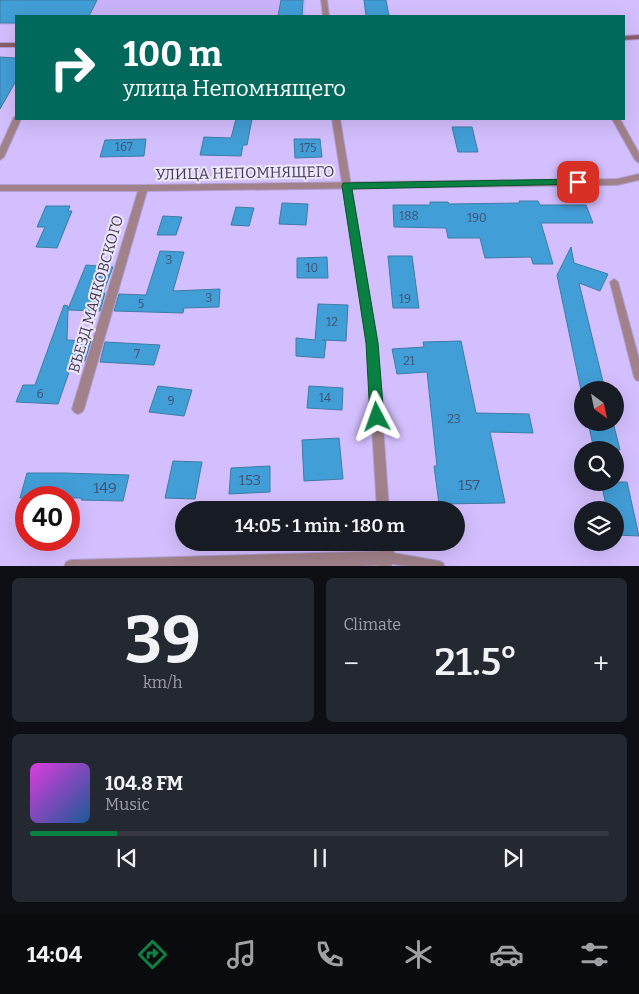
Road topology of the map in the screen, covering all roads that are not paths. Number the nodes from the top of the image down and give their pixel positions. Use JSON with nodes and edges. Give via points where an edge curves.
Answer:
{"nodes":[{"id":1,"x":324,"y":0,"type":"edge"},
{"id":2,"x":326,"y":15,"type":"edge"},
{"id":3,"x":639,"y":37,"type":"edge"},
{"id":4,"x":625,"y":38,"type":"edge"},
{"id":5,"x":0,"y":45,"type":"edge"},
{"id":6,"x":15,"y":45,"type":"edge"},
{"id":7,"x":17,"y":120,"type":"edge"},
{"id":8,"x":336,"y":120,"type":"edge"},
{"id":9,"x":617,"y":120,"type":"edge"},
{"id":10,"x":0,"y":157,"type":"edge"},
{"id":11,"x":639,"y":160,"type":"edge"},
{"id":12,"x":639,"y":177,"type":"edge"},
{"id":13,"x":346,"y":186,"type":"junction"},
{"id":14,"x":0,"y":188,"type":"edge"},
{"id":15,"x":142,"y":188,"type":"junction"},
{"id":16,"x":614,"y":282,"type":"dead end"},
{"id":17,"x":639,"y":377,"type":"edge"},
{"id":18,"x":78,"y":409,"type":"dead end"},
{"id":19,"x":382,"y":501,"type":"edge"},
{"id":20,"x":385,"y":562,"type":"edge"},
{"id":21,"x":71,"y":566,"type":"edge"},
{"id":22,"x":439,"y":566,"type":"edge"}],
"edges":[{"from":1,"to":2,"type":"street"},
{"from":3,"to":4,"type":"main road"},
{"from":5,"to":6,"type":"main road"},
{"from":7,"to":10,"type":"street"},
{"from":8,"to":13,"type":"street"},
{"from":9,"to":11,"type":"street"},
{"from":12,"to":13,"type":"street","name":"УЛИЦА НЕПОМНЯЩЕГО","via":[[617,182]]},
{"from":13,"to":15,"type":"street","name":"УЛИЦА НЕПОМНЯЩЕГО"},
{"from":13,"to":19,"type":"street","via":[[372,343]]},
{"from":14,"to":15,"type":"street","name":"УЛИЦА НЕПОМНЯЩЕГО"},
{"from":15,"to":18,"type":"street","name":"ВЪЕЗД МАЯКОВСКОГО"},
{"from":16,"to":17,"type":"lane"},
{"from":20,"to":21,"type":"street"},
{"from":20,"to":22,"type":"lane"}]}
